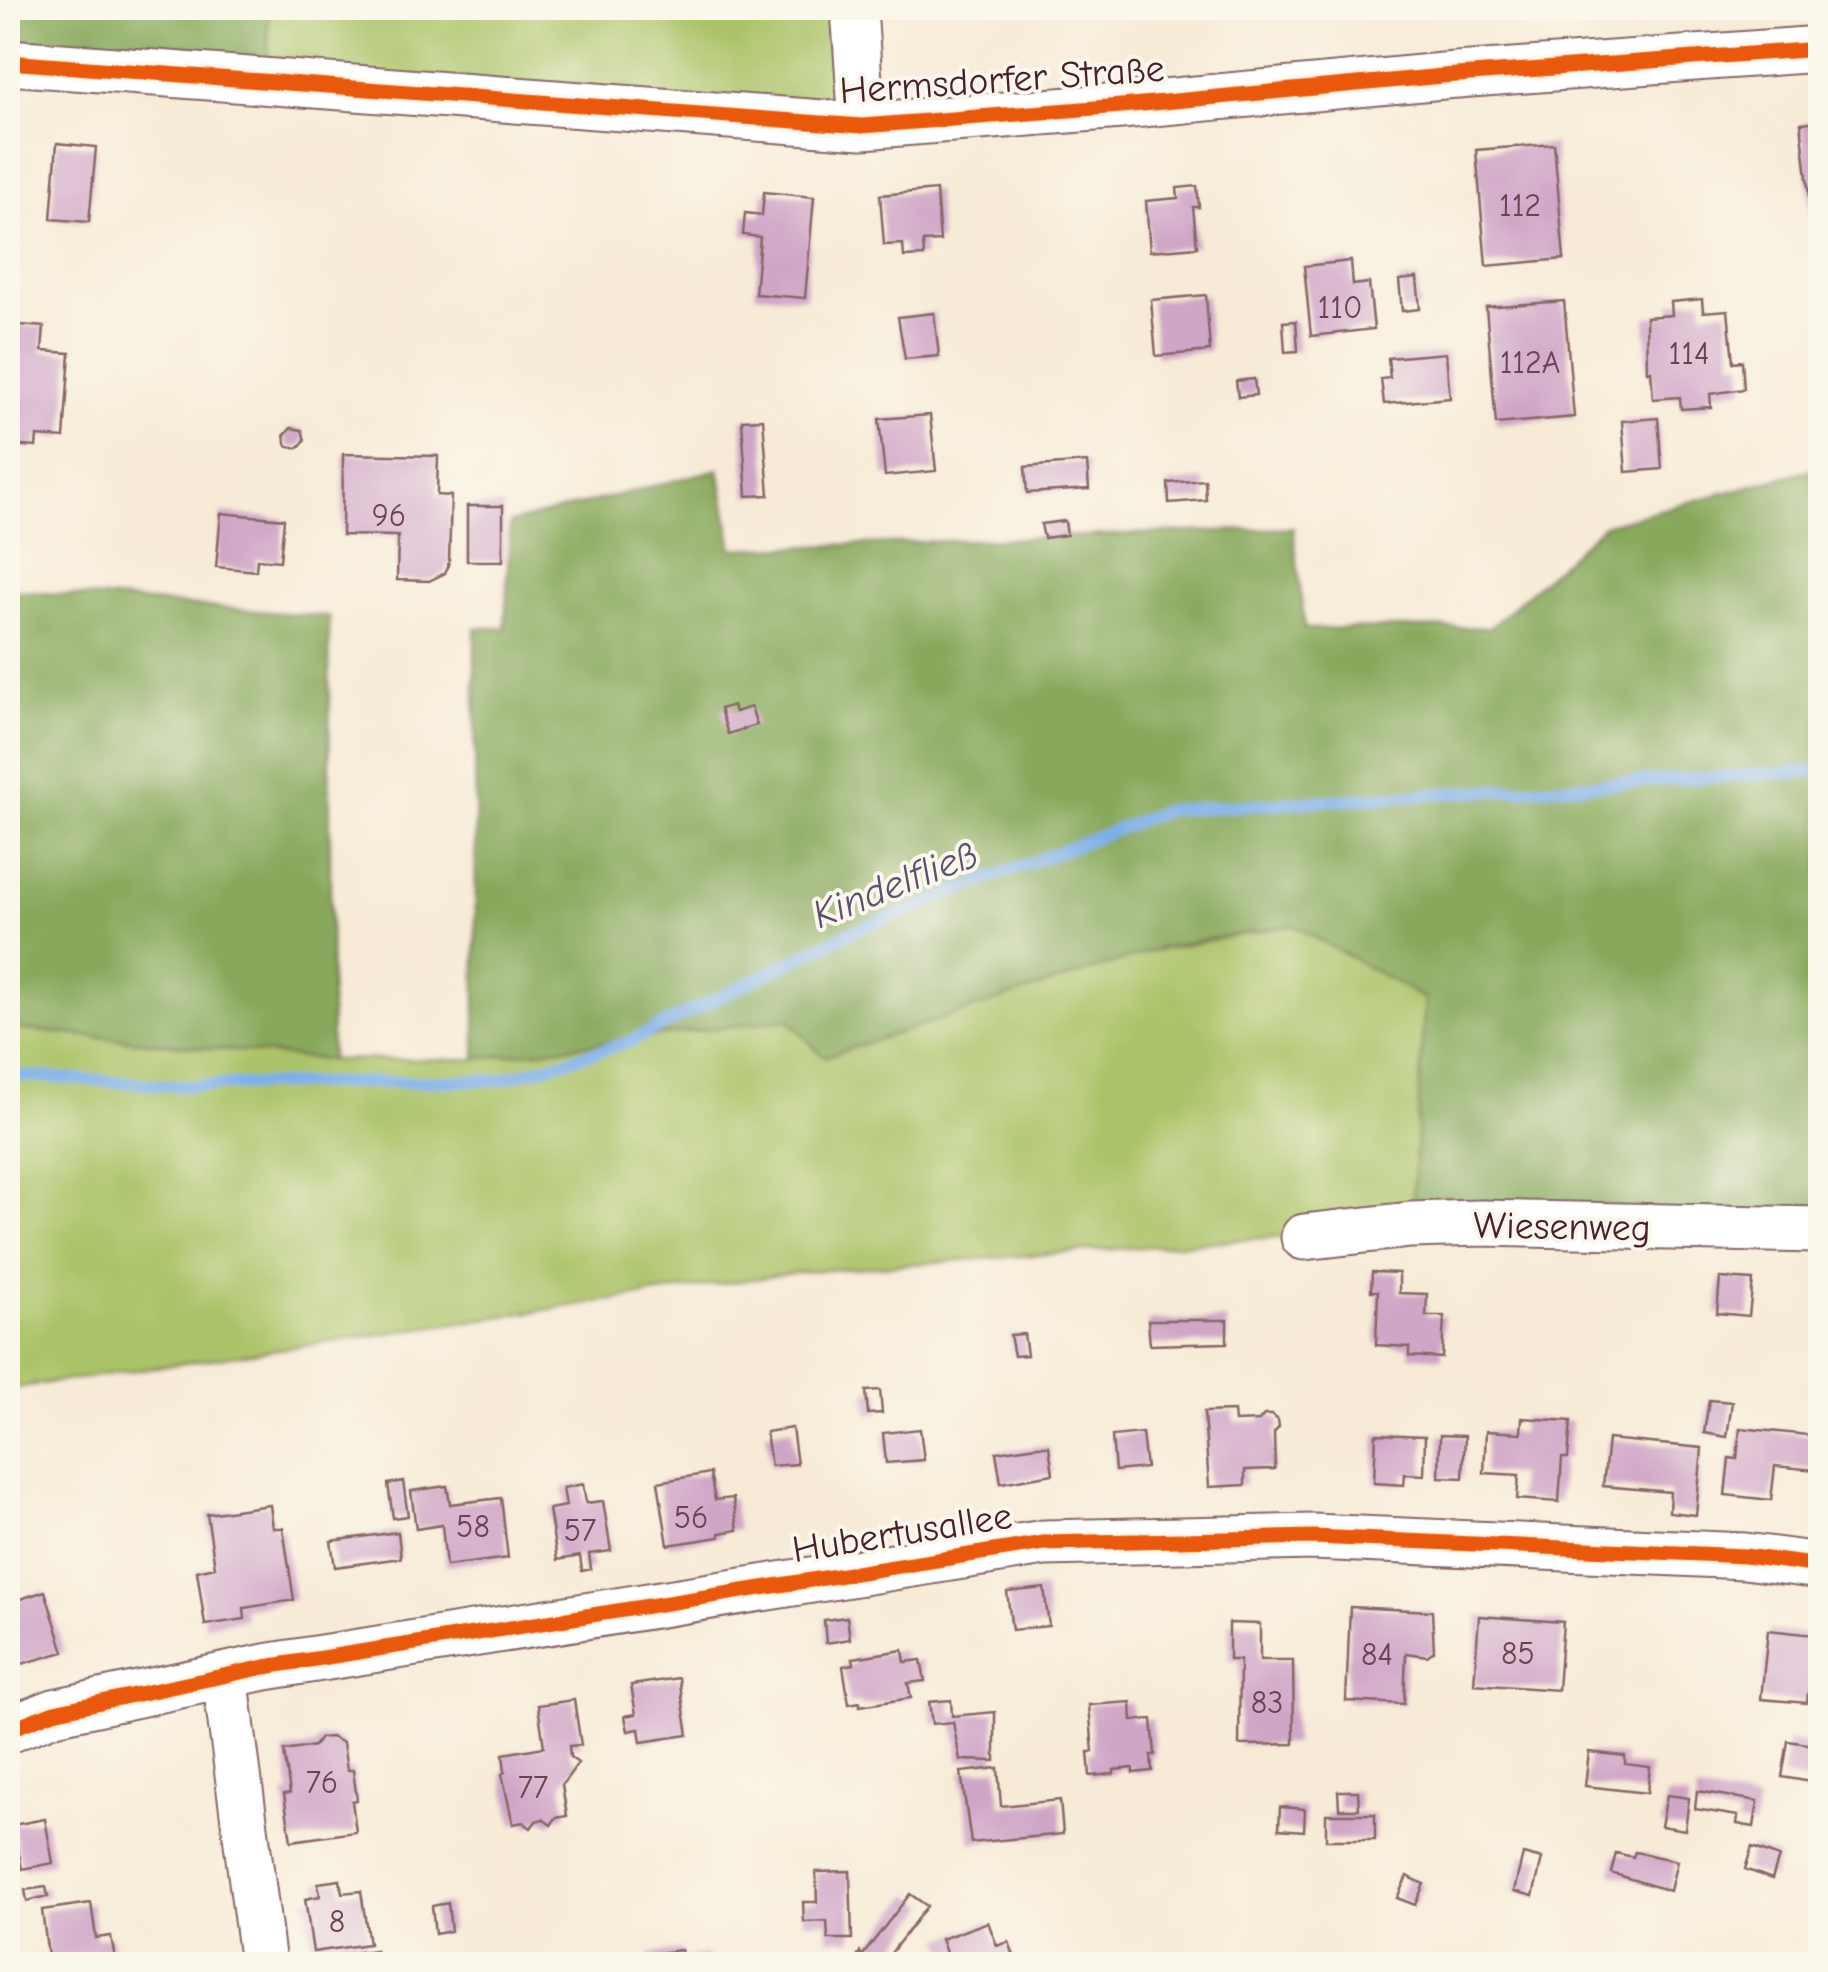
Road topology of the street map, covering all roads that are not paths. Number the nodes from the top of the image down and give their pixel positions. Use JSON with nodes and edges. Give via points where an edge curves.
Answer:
{"nodes":[{"id":1,"x":854,"y":8,"type":"edge"},
{"id":2,"x":1820,"y":48,"type":"edge"},
{"id":3,"x":8,"y":62,"type":"edge"},
{"id":4,"x":862,"y":126,"type":"junction"},
{"id":5,"x":1820,"y":1230,"type":"edge"},
{"id":6,"x":1304,"y":1237,"type":"dead end"},
{"id":7,"x":1820,"y":1566,"type":"edge"},
{"id":8,"x":225,"y":1676,"type":"junction"},
{"id":9,"x":8,"y":1730,"type":"edge"},
{"id":10,"x":263,"y":1964,"type":"edge"}],
"edges":[{"from":1,"to":4,"type":"street"},
{"from":2,"to":4,"type":"street","name":"Hermsdorfer Straße"},
{"from":3,"to":4,"type":"street","name":"Hermsdorfer Straße"},
{"from":5,"to":6,"type":"street","name":"Wiesenweg","via":[[1481,1223]]},
{"from":7,"to":8,"type":"street","name":"Hubertusallee","via":[[1745,1556],[1313,1537],[1044,1543]]},
{"from":8,"to":9,"type":"street","name":"Hubertusallee","via":[[54,1712]]},
{"from":8,"to":10,"type":"street"}]}
